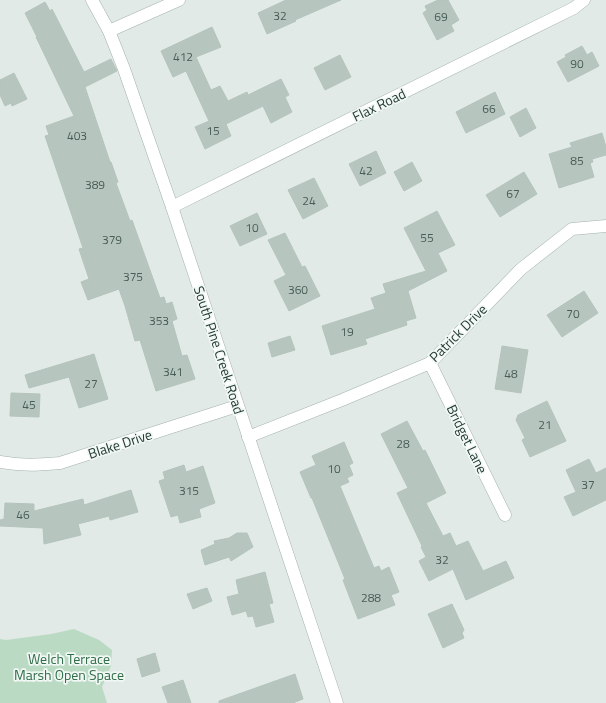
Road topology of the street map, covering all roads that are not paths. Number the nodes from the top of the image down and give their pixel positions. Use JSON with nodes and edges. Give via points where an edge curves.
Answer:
{"nodes":[{"id":1,"x":92,"y":0,"type":"edge"},
{"id":2,"x":179,"y":0,"type":"edge"},
{"id":3,"x":584,"y":0,"type":"edge"},
{"id":4,"x":109,"y":31,"type":"junction"},
{"id":5,"x":172,"y":207,"type":"junction"},
{"id":6,"x":606,"y":226,"type":"edge"},
{"id":7,"x":430,"y":363,"type":"junction"},
{"id":8,"x":237,"y":406,"type":"junction"},
{"id":9,"x":248,"y":437,"type":"junction"},
{"id":10,"x":0,"y":462,"type":"edge"},
{"id":11,"x":505,"y":515,"type":"dead end"},
{"id":12,"x":337,"y":703,"type":"edge"}],
"edges":[{"from":1,"to":4,"type":"street","name":"South Pine Creek Road"},
{"from":2,"to":4,"type":"street"},
{"from":3,"to":5,"type":"street","name":"Flax Road","via":[[574,8]]},
{"from":4,"to":5,"type":"street","name":"South Pine Creek Road"},
{"from":5,"to":8,"type":"street","name":"South Pine Creek Road"},
{"from":6,"to":7,"type":"street","name":"Patrick Drive","via":[[572,229],[521,269]]},
{"from":7,"to":9,"type":"street","name":"Patrick Drive"},
{"from":7,"to":11,"type":"street","name":"Bridget Lane"},
{"from":8,"to":9,"type":"street","name":"South Pine Creek Road"},
{"from":8,"to":10,"type":"street","name":"Blake Drive","via":[[60,463],[17,465]]},
{"from":9,"to":12,"type":"street","name":"South Pine Creek Road"}]}
